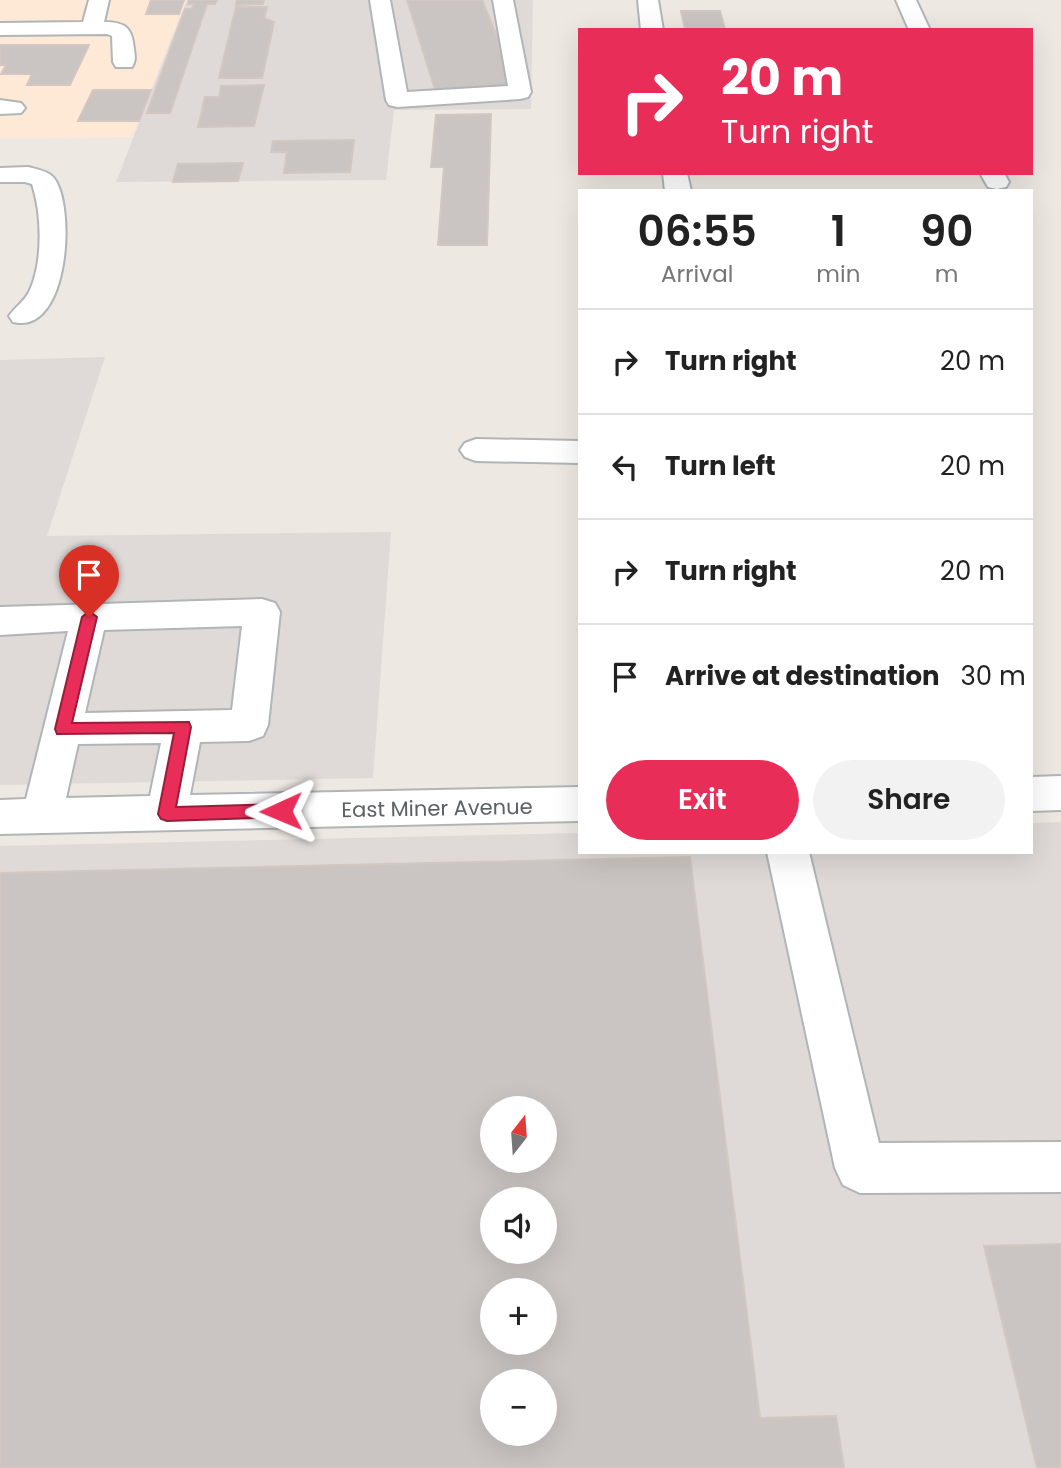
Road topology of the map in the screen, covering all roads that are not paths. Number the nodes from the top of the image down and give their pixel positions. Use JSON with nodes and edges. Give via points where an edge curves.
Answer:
{"nodes":[{"id":1,"x":99,"y":0,"type":"edge"},
{"id":2,"x":380,"y":0,"type":"edge"},
{"id":3,"x":503,"y":0,"type":"edge"},
{"id":4,"x":648,"y":0,"type":"edge"},
{"id":5,"x":906,"y":0,"type":"edge"},
{"id":6,"x":92,"y":28,"type":"junction"},
{"id":7,"x":652,"y":28,"type":"edge"},
{"id":8,"x":919,"y":28,"type":"edge"},
{"id":9,"x":0,"y":29,"type":"edge"},
{"id":10,"x":124,"y":62,"type":"dead end"},
{"id":11,"x":0,"y":175,"type":"edge"},
{"id":12,"x":23,"y":316,"type":"dead end"},
{"id":13,"x":476,"y":450,"type":"dead end"},
{"id":14,"x":578,"y":452,"type":"edge"},
{"id":15,"x":89,"y":617,"type":"junction"},
{"id":16,"x":0,"y":621,"type":"edge"},
{"id":17,"x":183,"y":727,"type":"junction"},
{"id":18,"x":63,"y":729,"type":"junction"},
{"id":19,"x":1061,"y":793,"type":"edge"},
{"id":20,"x":1033,"y":794,"type":"edge"},
{"id":21,"x":578,"y":804,"type":"edge"},
{"id":22,"x":167,"y":814,"type":"junction"},
{"id":23,"x":42,"y":816,"type":"junction"},
{"id":24,"x":0,"y":817,"type":"edge"},
{"id":25,"x":788,"y":854,"type":"edge"},
{"id":26,"x":1061,"y":1167,"type":"edge"}],
"edges":[{"from":1,"to":6,"type":"street"},
{"from":2,"to":3,"type":"street","via":[[397,100],[520,92]]},
{"from":4,"to":7,"type":"street"},
{"from":5,"to":8,"type":"street"},
{"from":6,"to":9,"type":"street"},
{"from":6,"to":10,"type":"street","via":[[122,33]]},
{"from":11,"to":12,"type":"street","via":[[28,174],[43,180],[49,198],[49,276],[44,291]]},
{"from":13,"to":14,"type":"street"},
{"from":15,"to":16,"type":"street"},
{"from":15,"to":17,"type":"street","via":[[262,612],[248,725]]},
{"from":15,"to":18,"type":"street"},
{"from":17,"to":18,"type":"street"},
{"from":17,"to":22,"type":"street"},
{"from":18,"to":23,"type":"street"},
{"from":19,"to":20,"type":"street"},
{"from":21,"to":22,"type":"street","name":"East Miner Avenue"},
{"from":22,"to":23,"type":"street","name":"East Miner Avenue"},
{"from":23,"to":24,"type":"street","name":"East Miner Avenue"},
{"from":25,"to":26,"type":"street","via":[[860,1168]]}]}
